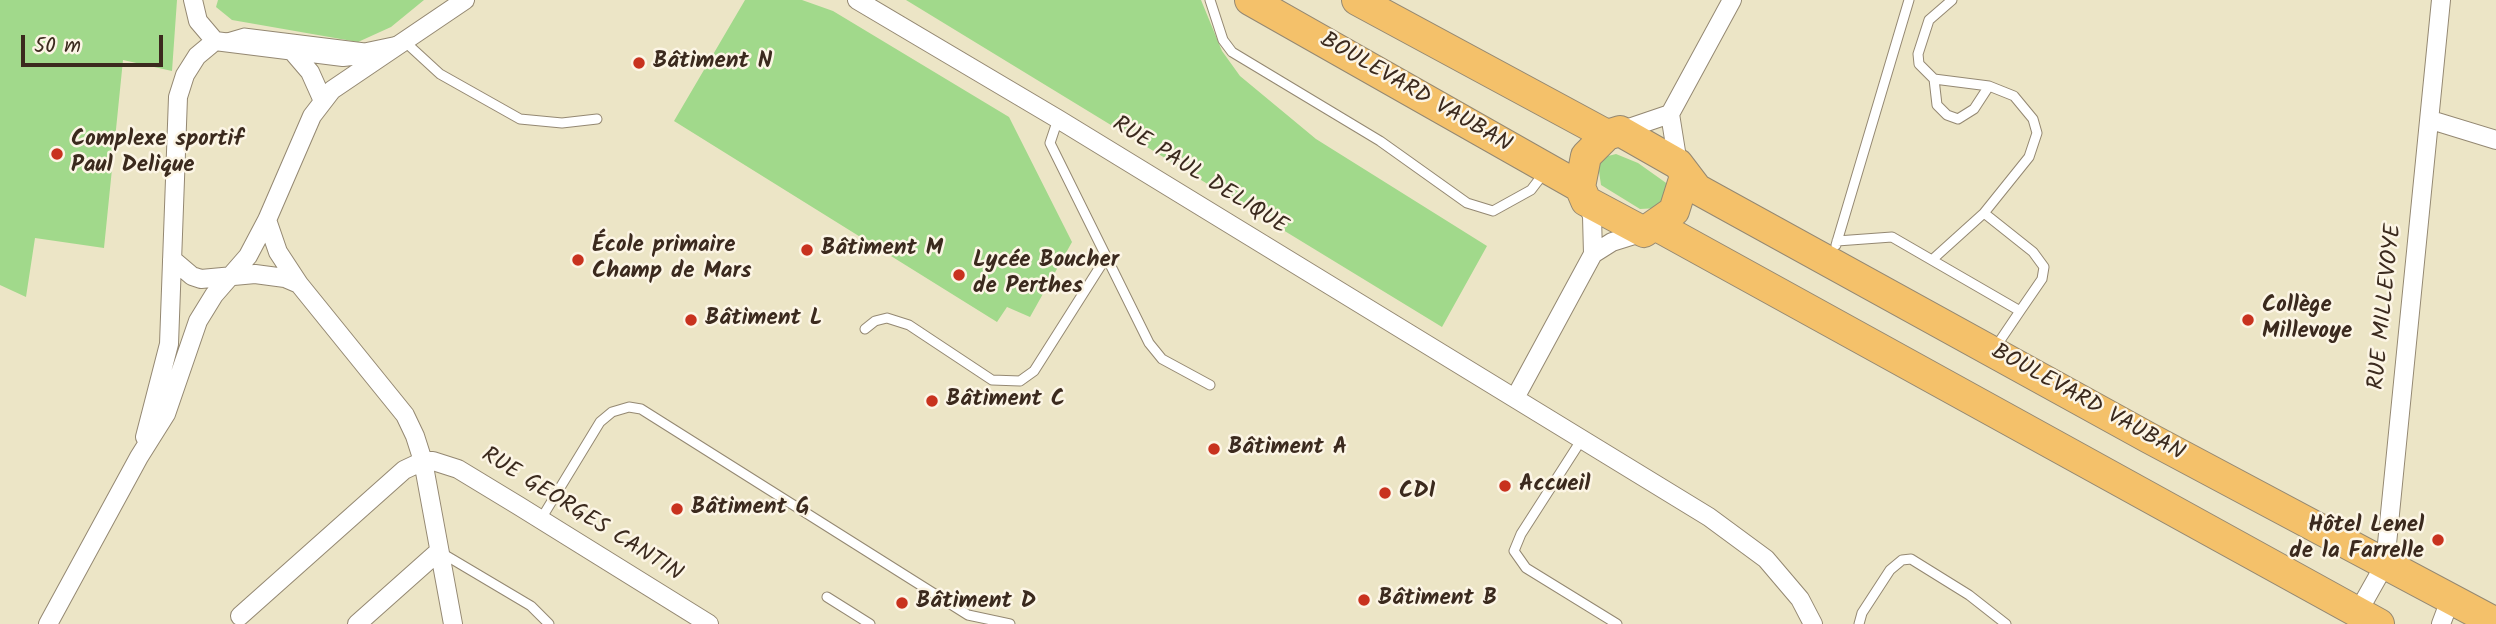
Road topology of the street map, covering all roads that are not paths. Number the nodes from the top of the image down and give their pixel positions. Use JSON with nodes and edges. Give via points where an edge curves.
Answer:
{"nodes":[{"id":1,"x":194,"y":0,"type":"edge"},
{"id":2,"x":465,"y":0,"type":"edge"},
{"id":3,"x":857,"y":0,"type":"edge"},
{"id":4,"x":1210,"y":0,"type":"edge"},
{"id":5,"x":1250,"y":0,"type":"edge"},
{"id":6,"x":1357,"y":0,"type":"edge"},
{"id":7,"x":1732,"y":0,"type":"edge"},
{"id":8,"x":1909,"y":0,"type":"edge"},
{"id":9,"x":1952,"y":0,"type":"edge"},
{"id":10,"x":2441,"y":0,"type":"edge"},
{"id":11,"x":1280,"y":7,"type":"edge"},
{"id":12,"x":403,"y":40,"type":"junction"},
{"id":13,"x":215,"y":41,"type":"junction"},
{"id":14,"x":292,"y":51,"type":"junction"},
{"id":15,"x":385,"y":52,"type":"junction"},
{"id":16,"x":1934,"y":79,"type":"junction"},
{"id":17,"x":1989,"y":86,"type":"junction"},
{"id":18,"x":323,"y":101,"type":"junction"},
{"id":19,"x":1670,"y":114,"type":"junction"},
{"id":20,"x":597,"y":119,"type":"dead end"},
{"id":21,"x":1058,"y":119,"type":"junction"},
{"id":22,"x":2431,"y":120,"type":"junction"},
{"id":23,"x":1613,"y":133,"type":"junction"},
{"id":24,"x":2496,"y":140,"type":"edge"},
{"id":25,"x":1547,"y":169,"type":"junction"},
{"id":26,"x":1681,"y":170,"type":"junction"},
{"id":27,"x":1583,"y":194,"type":"junction"},
{"id":28,"x":1984,"y":213,"type":"junction"},
{"id":29,"x":267,"y":220,"type":"junction"},
{"id":30,"x":1650,"y":229,"type":"junction"},
{"id":31,"x":1834,"y":252,"type":"junction"},
{"id":32,"x":1593,"y":254,"type":"junction"},
{"id":33,"x":172,"y":259,"type":"junction"},
{"id":34,"x":1105,"y":259,"type":"junction"},
{"id":35,"x":1933,"y":259,"type":"junction"},
{"id":36,"x":229,"y":279,"type":"junction"},
{"id":37,"x":299,"y":284,"type":"junction"},
{"id":38,"x":2020,"y":311,"type":"junction"},
{"id":39,"x":865,"y":329,"type":"dead end"},
{"id":40,"x":1992,"y":352,"type":"junction"},
{"id":41,"x":1210,"y":385,"type":"dead end"},
{"id":42,"x":1515,"y":398,"type":"junction"},
{"id":43,"x":1582,"y":439,"type":"junction"},
{"id":44,"x":139,"y":457,"type":"junction"},
{"id":45,"x":423,"y":461,"type":"junction"},
{"id":46,"x":541,"y":519,"type":"junction"},
{"id":47,"x":439,"y":551,"type":"junction"},
{"id":48,"x":2385,"y":564,"type":"junction"},
{"id":49,"x":827,"y":597,"type":"dead end"},
{"id":50,"x":2445,"y":612,"type":"edge"},
{"id":51,"x":240,"y":616,"type":"dead end"},
{"id":52,"x":2369,"y":618,"type":"edge"},
{"id":53,"x":2496,"y":623,"type":"edge"},
{"id":54,"x":48,"y":624,"type":"edge"},
{"id":55,"x":357,"y":624,"type":"edge"},
{"id":56,"x":453,"y":624,"type":"edge"},
{"id":57,"x":549,"y":624,"type":"edge"},
{"id":58,"x":709,"y":624,"type":"edge"},
{"id":59,"x":870,"y":624,"type":"edge"},
{"id":60,"x":1010,"y":624,"type":"edge"},
{"id":61,"x":1617,"y":624,"type":"edge"},
{"id":62,"x":1813,"y":624,"type":"edge"},
{"id":63,"x":1859,"y":624,"type":"edge"},
{"id":64,"x":2006,"y":624,"type":"edge"}],
"edges":[{"from":1,"to":13,"type":"street","via":[[198,22]]},
{"from":2,"to":12,"type":"street"},
{"from":3,"to":21,"type":"street","name":"RUE PAUL DELIQUE"},
{"from":4,"to":25,"type":"lane","via":[[1223,40],[1232,52],[1380,141],[1467,203],[1493,211],[1531,190]]},
{"from":5,"to":11,"type":"main road","name":"BOULEVARD VAUBAN"},
{"from":6,"to":23,"type":"main road"},
{"from":7,"to":19,"type":"street"},
{"from":8,"to":31,"type":"lane"},
{"from":9,"to":16,"type":"lane","via":[[1929,20],[1918,54],[1919,64]]},
{"from":10,"to":22,"type":"street","name":"RUE MILLEVOYE"},
{"from":11,"to":25,"type":"main road","name":"BOULEVARD VAUBAN"},
{"from":12,"to":13,"type":"lane","via":[[353,47],[244,33]]},
{"from":12,"to":15,"type":"street"},
{"from":12,"to":20,"type":"lane","via":[[440,74],[520,119],[562,123]]},
{"from":13,"to":14,"type":"street"},
{"from":13,"to":33,"type":"street","via":[[191,65],[178,97]]},
{"from":14,"to":15,"type":"street","via":[[343,57]]},
{"from":14,"to":18,"type":"street","via":[[310,72]]},
{"from":15,"to":18,"type":"street"},
{"from":16,"to":17,"type":"lane"},
{"from":16,"to":17,"type":"lane","via":[[1937,105],[1958,119],[1974,109]]},
{"from":17,"to":28,"type":"lane","via":[[2014,96],[2034,119],[2036,133],[2029,157]]},
{"from":18,"to":29,"type":"street"},
{"from":19,"to":23,"type":"street"},
{"from":19,"to":26,"type":"street"},
{"from":21,"to":34,"type":"lane","via":[[1050,143]]},
{"from":21,"to":42,"type":"street","name":"RUE PAUL DELIQUE"},
{"from":22,"to":24,"type":"street"},
{"from":22,"to":48,"type":"street","name":"RUE MILLEVOYE"},
{"from":23,"to":26,"type":"main road","name":"BOULEVARD VAUBAN"},
{"from":23,"to":27,"type":"main road","via":[[1586,156]]},
{"from":25,"to":27,"type":"main road","name":"BOULEVARD VAUBAN"},
{"from":26,"to":30,"type":"main road","via":[[1674,211]]},
{"from":26,"to":31,"type":"main road","name":"BOULEVARD VAUBAN","via":[[1697,189]]},
{"from":27,"to":30,"type":"main road","name":"BOULEVARD VAUBAN"},
{"from":27,"to":32,"type":"street","via":[[1592,216]]},
{"from":28,"to":35,"type":"lane"},
{"from":28,"to":38,"type":"lane","via":[[2033,252],[2044,267],[2042,279]]},
{"from":29,"to":36,"type":"street","via":[[248,256]]},
{"from":29,"to":37,"type":"street","via":[[278,252]]},
{"from":30,"to":32,"type":"street"},
{"from":30,"to":52,"type":"main road"},
{"from":31,"to":35,"type":"lane","via":[[1892,237]]},
{"from":31,"to":40,"type":"main road","name":"BOULEVARD VAUBAN"},
{"from":32,"to":42,"type":"street"},
{"from":33,"to":36,"type":"street","via":[[192,276]]},
{"from":33,"to":44,"type":"street","via":[[169,344]]},
{"from":34,"to":39,"type":"lane","via":[[1034,371],[1020,381],[992,380],[909,325],[887,318]]},
{"from":34,"to":41,"type":"lane","via":[[1162,359]]},
{"from":35,"to":38,"type":"lane"},
{"from":36,"to":37,"type":"street","via":[[271,275]]},
{"from":36,"to":44,"type":"street","via":[[198,321],[166,414]]},
{"from":37,"to":45,"type":"street","via":[[405,415]]},
{"from":38,"to":40,"type":"lane"},
{"from":40,"to":48,"type":"main road","name":"BOULEVARD VAUBAN"},
{"from":42,"to":43,"type":"street","name":"RUE PAUL DELIQUE"},
{"from":43,"to":61,"type":"lane","via":[[1514,551],[1526,568]]},
{"from":43,"to":62,"type":"street","name":"RUE PAUL DELIQUE","via":[[1709,517],[1766,559],[1800,599]]},
{"from":44,"to":54,"type":"street"},
{"from":45,"to":46,"type":"street","name":"RUE GEORGES CANTIN","via":[[458,469]]},
{"from":45,"to":47,"type":"street"},
{"from":45,"to":51,"type":"street","via":[[404,470]]},
{"from":46,"to":58,"type":"street","name":"RUE GEORGES CANTIN"},
{"from":46,"to":60,"type":"lane","via":[[600,422],[629,407],[968,615]]},
{"from":47,"to":55,"type":"street"},
{"from":47,"to":56,"type":"street"},
{"from":47,"to":57,"type":"lane","via":[[531,606]]},
{"from":48,"to":50,"type":"main road","name":"BOULEVARD VAUBAN"},
{"from":48,"to":52,"type":"street","name":"RUE MILLEVOYE"},
{"from":49,"to":59,"type":"lane"},
{"from":50,"to":53,"type":"main road","name":"BOULEVARD VAUBAN"},
{"from":63,"to":64,"type":"lane","via":[[1890,570],[1911,559],[1969,594]]}]}
